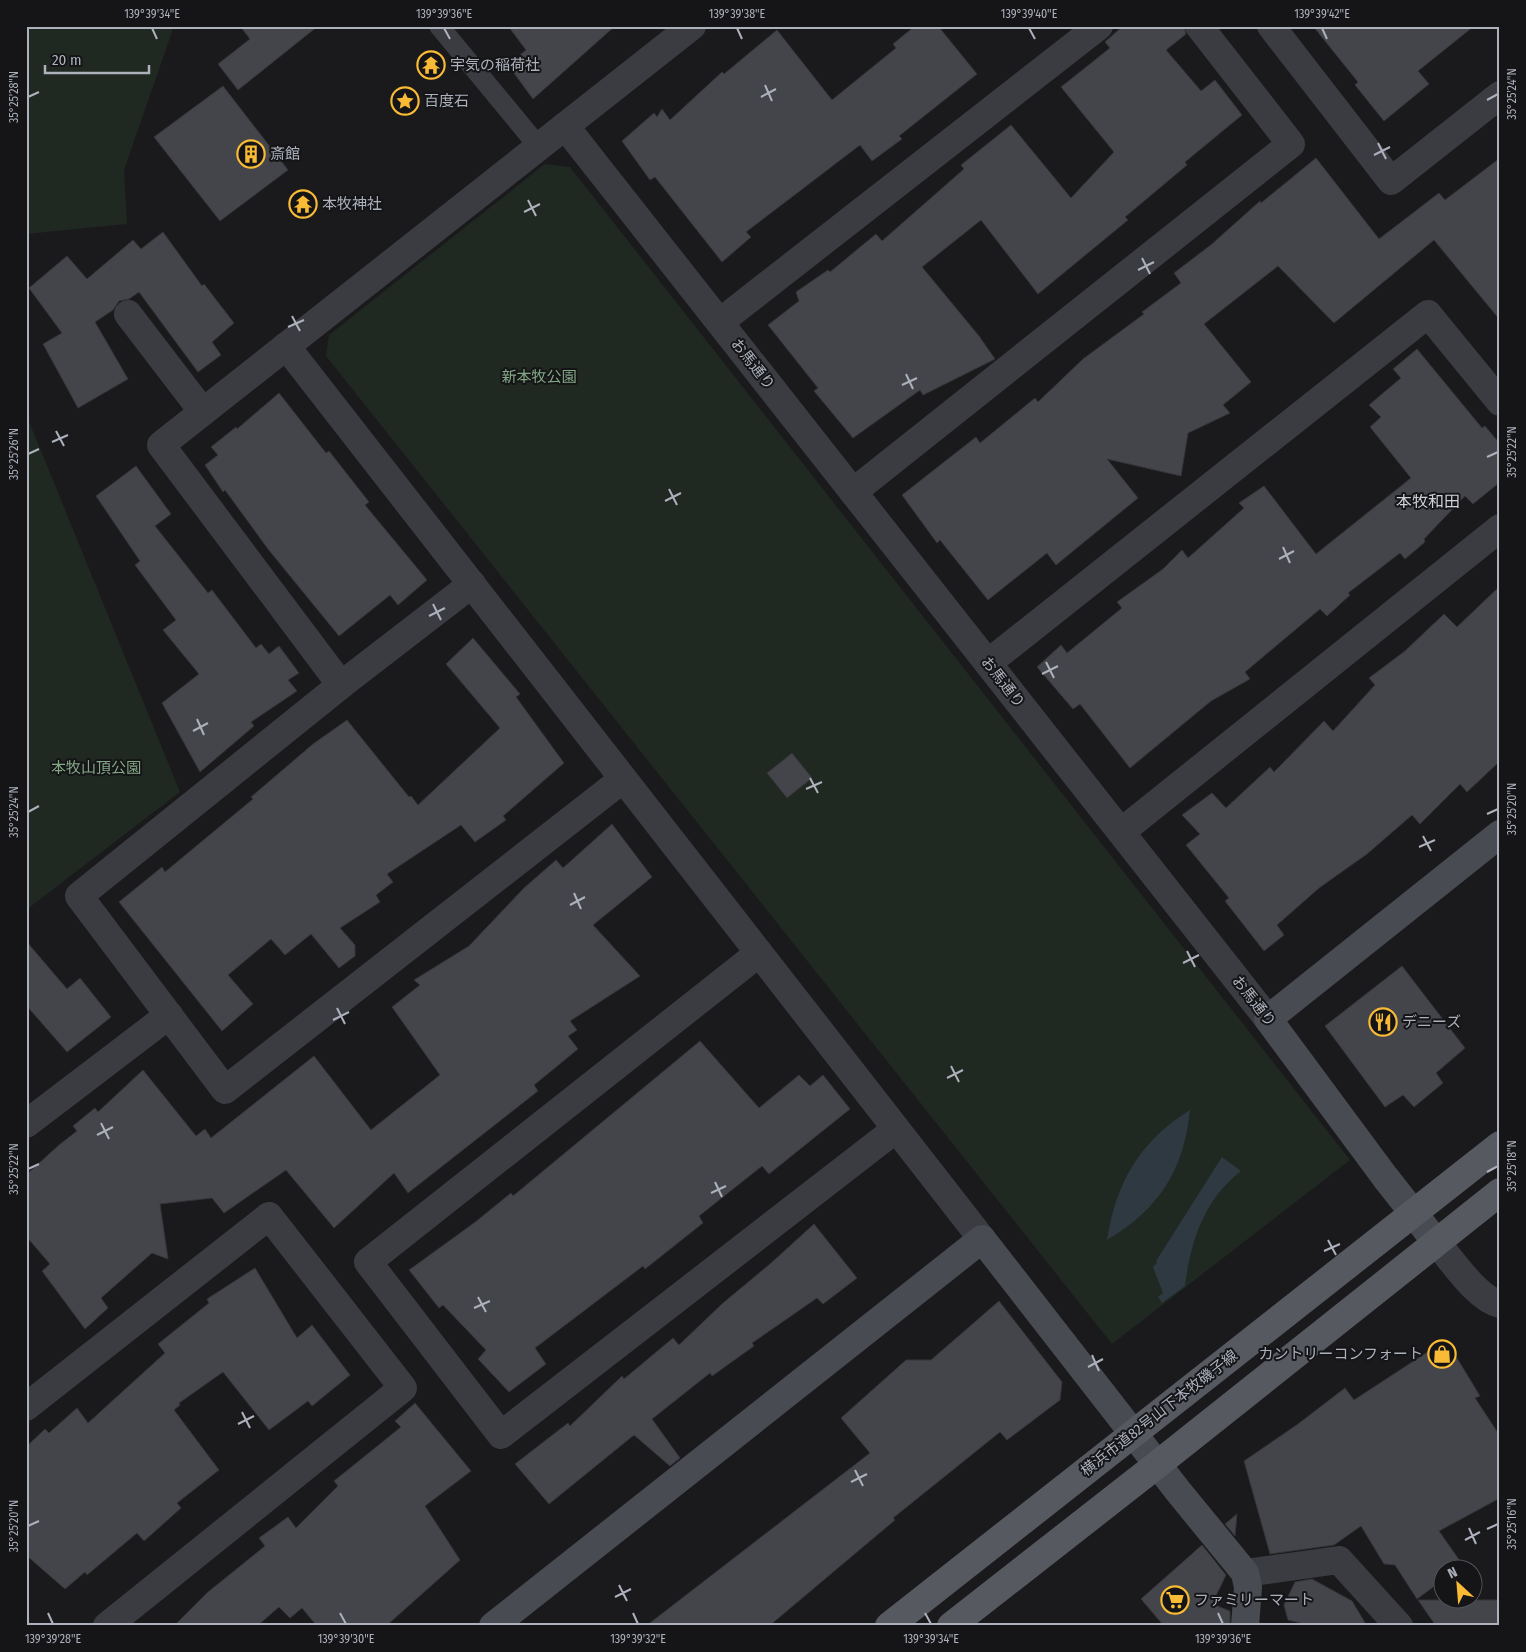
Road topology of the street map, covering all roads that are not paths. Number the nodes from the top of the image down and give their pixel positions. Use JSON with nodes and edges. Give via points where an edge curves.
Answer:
{"nodes":[{"id":1,"x":439,"y":26,"type":"edge"},
{"id":2,"x":692,"y":26,"type":"edge"},
{"id":3,"x":1099,"y":26,"type":"edge"},
{"id":4,"x":1200,"y":26,"type":"edge"},
{"id":5,"x":1271,"y":26,"type":"edge"},
{"id":6,"x":1500,"y":96,"type":"edge"},
{"id":7,"x":565,"y":126,"type":"junction"},
{"id":8,"x":539,"y":147,"type":"junction"},
{"id":9,"x":128,"y":314,"type":"dead end"},
{"id":10,"x":720,"y":322,"type":"junction"},
{"id":11,"x":286,"y":346,"type":"junction"},
{"id":12,"x":1500,"y":402,"type":"edge"},
{"id":13,"x":203,"y":412,"type":"junction"},
{"id":14,"x":853,"y":492,"type":"junction"},
{"id":15,"x":1500,"y":528,"type":"edge"},
{"id":16,"x":472,"y":584,"type":"junction"},
{"id":17,"x":988,"y":663,"type":"junction"},
{"id":18,"x":341,"y":685,"type":"junction"},
{"id":19,"x":623,"y":779,"type":"junction"},
{"id":20,"x":1121,"y":832,"type":"junction"},
{"id":21,"x":1500,"y":834,"type":"edge"},
{"id":22,"x":760,"y":953,"type":"junction"},
{"id":23,"x":168,"y":1014,"type":"junction"},
{"id":24,"x":1268,"y":1019,"type":"junction"},
{"id":25,"x":26,"y":1124,"type":"edge"},
{"id":26,"x":896,"y":1129,"type":"junction"},
{"id":27,"x":1500,"y":1145,"type":"edge"},
{"id":28,"x":1500,"y":1192,"type":"edge"},
{"id":29,"x":1414,"y":1213,"type":"junction"},
{"id":30,"x":982,"y":1239,"type":"junction"},
{"id":31,"x":1436,"y":1242,"type":"junction"},
{"id":32,"x":1500,"y":1304,"type":"edge"},
{"id":33,"x":26,"y":1408,"type":"edge"},
{"id":34,"x":1134,"y":1433,"type":"junction"},
{"id":35,"x":1158,"y":1464,"type":"junction"},
{"id":36,"x":1245,"y":1573,"type":"junction"},
{"id":37,"x":108,"y":1626,"type":"edge"},
{"id":38,"x":493,"y":1626,"type":"edge"},
{"id":39,"x":889,"y":1626,"type":"edge"},
{"id":40,"x":951,"y":1626,"type":"edge"},
{"id":41,"x":1245,"y":1626,"type":"edge"},
{"id":42,"x":1399,"y":1626,"type":"edge"}],
"edges":[{"from":1,"to":8,"type":"lane"},
{"from":2,"to":7,"type":"street"},
{"from":3,"to":10,"type":"street"},
{"from":4,"to":14,"type":"street","via":[[1291,144]]},
{"from":5,"to":6,"type":"street","via":[[1390,181]]},
{"from":7,"to":8,"type":"street"},
{"from":7,"to":10,"type":"street","name":"お馬通り"},
{"from":8,"to":11,"type":"street"},
{"from":9,"to":13,"type":"street"},
{"from":10,"to":14,"type":"street","name":"お馬通り"},
{"from":11,"to":13,"type":"street"},
{"from":11,"to":16,"type":"street"},
{"from":12,"to":17,"type":"street","via":[[1428,314]]},
{"from":13,"to":18,"type":"street","via":[[161,445]]},
{"from":14,"to":17,"type":"street","name":"お馬通り"},
{"from":15,"to":20,"type":"street"},
{"from":16,"to":18,"type":"street"},
{"from":16,"to":19,"type":"street"},
{"from":17,"to":20,"type":"street","name":"お馬通り"},
{"from":18,"to":23,"type":"street","via":[[79,896]]},
{"from":19,"to":22,"type":"street"},
{"from":19,"to":23,"type":"street","via":[[225,1090]]},
{"from":20,"to":24,"type":"street","name":"お馬通り"},
{"from":21,"to":24,"type":"street"},
{"from":22,"to":26,"type":"street"},
{"from":22,"to":26,"type":"street","via":[[368,1262],[501,1435]]},
{"from":23,"to":25,"type":"street"},
{"from":24,"to":29,"type":"street","name":"お馬通り"},
{"from":26,"to":30,"type":"street"},
{"from":27,"to":29,"type":"main road","name":"横浜市道82号山下本牧磯子線"},
{"from":28,"to":31,"type":"main road"},
{"from":29,"to":31,"type":"street","name":"お馬通り"},
{"from":29,"to":34,"type":"main road","name":"横浜市道82号山下本牧磯子線"},
{"from":30,"to":34,"type":"street"},
{"from":30,"to":38,"type":"street"},
{"from":31,"to":32,"type":"street","via":[[1467,1280],[1490,1302]]},
{"from":31,"to":35,"type":"main road"},
{"from":33,"to":37,"type":"street","via":[[269,1216],[403,1388]]},
{"from":34,"to":35,"type":"street"},
{"from":34,"to":39,"type":"main road","name":"横浜市道82号山下本牧磯子線"},
{"from":35,"to":36,"type":"street"},
{"from":35,"to":40,"type":"main road"},
{"from":36,"to":41,"type":"street","via":[[1248,1586]]},
{"from":36,"to":42,"type":"street","via":[[1339,1560]]}]}
